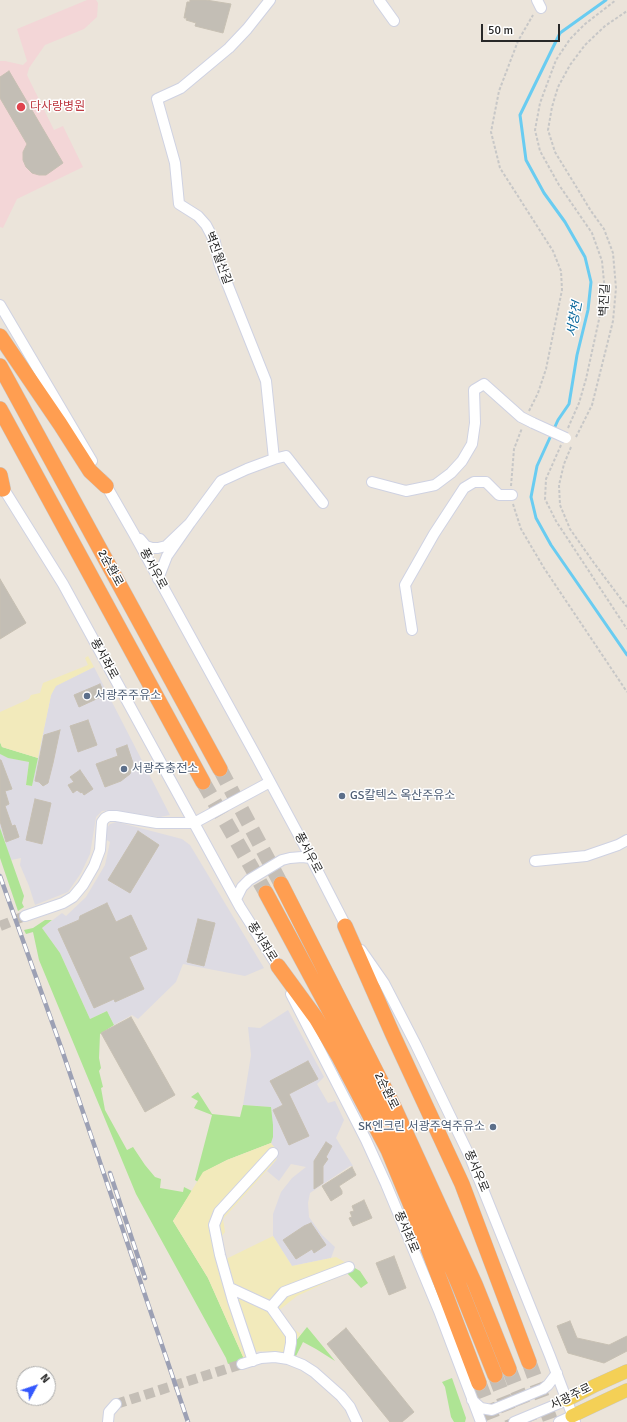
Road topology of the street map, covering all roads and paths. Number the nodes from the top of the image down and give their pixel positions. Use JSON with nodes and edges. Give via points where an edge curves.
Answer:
{"nodes":[{"id":1,"x":270,"y":0,"type":"edge"},
{"id":2,"x":378,"y":0,"type":"edge"},
{"id":3,"x":616,"y":0,"type":"edge"},
{"id":4,"x":539,"y":4,"type":"edge"},
{"id":5,"x":627,"y":11,"type":"edge"},
{"id":6,"x":394,"y":21,"type":"dead end"},
{"id":7,"x":0,"y":305,"type":"edge"},
{"id":8,"x":0,"y":336,"type":"edge"},
{"id":9,"x":0,"y":366,"type":"edge"},
{"id":10,"x":0,"y":409,"type":"edge"},
{"id":11,"x":529,"y":421,"type":"junction"},
{"id":12,"x":567,"y":439,"type":"junction"},
{"id":13,"x":274,"y":459,"type":"junction"},
{"id":14,"x":0,"y":475,"type":"edge"},
{"id":15,"x":372,"y":482,"type":"dead end"},
{"id":16,"x":2,"y":486,"type":"edge"},
{"id":17,"x":106,"y":486,"type":"junction"},
{"id":18,"x":512,"y":495,"type":"junction"},
{"id":19,"x":323,"y":503,"type":"dead end"},
{"id":20,"x":190,"y":523,"type":"junction"},
{"id":21,"x":134,"y":534,"type":"junction"},
{"id":22,"x":158,"y":579,"type":"junction"},
{"id":23,"x":627,"y":607,"type":"edge"},
{"id":24,"x":627,"y":629,"type":"edge"},
{"id":25,"x":412,"y":630,"type":"dead end"},
{"id":26,"x":627,"y":692,"type":"edge"},
{"id":27,"x":220,"y":769,"type":"tunnel mouth"},
{"id":28,"x":203,"y":782,"type":"tunnel mouth"},
{"id":29,"x":270,"y":782,"type":"junction"},
{"id":30,"x":194,"y":823,"type":"junction"},
{"id":31,"x":627,"y":840,"type":"edge"},
{"id":32,"x":311,"y":858,"type":"junction"},
{"id":33,"x":535,"y":862,"type":"dead end"},
{"id":34,"x":281,"y":884,"type":"tunnel mouth"},
{"id":35,"x":266,"y":893,"type":"tunnel mouth"},
{"id":36,"x":236,"y":899,"type":"junction"},
{"id":37,"x":25,"y":916,"type":"tunnel mouth"},
{"id":38,"x":345,"y":926,"type":"junction"},
{"id":39,"x":278,"y":966,"type":"junction"},
{"id":40,"x":273,"y":1153,"type":"dead end"},
{"id":41,"x":349,"y":1267,"type":"dead end"},
{"id":42,"x":230,"y":1288,"type":"junction"},
{"id":43,"x":271,"y":1307,"type":"junction"},
{"id":44,"x":288,"y":1359,"type":"junction"},
{"id":45,"x":254,"y":1360,"type":"junction"},
{"id":46,"x":529,"y":1362,"type":"tunnel mouth"},
{"id":47,"x":242,"y":1364,"type":"tunnel mouth"},
{"id":48,"x":509,"y":1369,"type":"tunnel mouth"},
{"id":49,"x":627,"y":1370,"type":"edge"},
{"id":50,"x":556,"y":1373,"type":"junction"},
{"id":51,"x":495,"y":1375,"type":"tunnel mouth"},
{"id":52,"x":479,"y":1383,"type":"tunnel mouth"},
{"id":53,"x":627,"y":1390,"type":"edge"},
{"id":54,"x":472,"y":1400,"type":"junction"},
{"id":55,"x":567,"y":1400,"type":"junction"},
{"id":56,"x":116,"y":1404,"type":"dead end"},
{"id":57,"x":574,"y":1419,"type":"edge"},
{"id":58,"x":108,"y":1422,"type":"edge"},
{"id":59,"x":357,"y":1422,"type":"edge"},
{"id":60,"x":480,"y":1422,"type":"edge"},
{"id":61,"x":514,"y":1422,"type":"edge"},
{"id":62,"x":559,"y":1422,"type":"edge"}],
"edges":[{"from":1,"to":13,"type":"street","name":"벽진월산길","via":[[229,48],[181,88],[157,99],[176,163],[179,204],[198,216],[215,242],[219,262],[266,381]]},
{"from":2,"to":6,"type":"street"},
{"from":3,"to":12,"type":"path","via":[[580,29],[556,60],[540,103],[535,130],[540,151],[559,185],[592,233],[602,262],[605,292],[586,380]]},
{"from":4,"to":11,"type":"path","via":[[518,41],[499,91],[491,132],[500,168],[553,251],[561,271],[562,290],[546,369]]},
{"from":5,"to":12,"type":"path","name":"벽진길","via":[[585,45],[570,65],[558,87],[548,130],[555,152],[604,229],[613,253],[616,288],[613,321],[592,405]]},
{"from":7,"to":17,"type":"street","name":"풍서우로"},
{"from":8,"to":17,"type":"highway","via":[[90,471]]},
{"from":9,"to":27,"type":"highway","name":"2순환로"},
{"from":10,"to":28,"type":"highway","name":"2순환로"},
{"from":11,"to":12,"type":"street","bridge":true},
{"from":11,"to":15,"type":"street","via":[[484,384],[474,390],[475,423],[472,444],[451,473],[436,485],[406,491]]},
{"from":11,"to":18,"type":"path","via":[[514,449],[510,482]]},
{"from":12,"to":23,"type":"path","name":"벽진길","via":[[559,485],[560,505],[570,529]]},
{"from":12,"to":24,"type":"path","via":[[546,479],[545,499],[556,522]]},
{"from":13,"to":19,"type":"street","via":[[286,456]]},
{"from":13,"to":20,"type":"street","via":[[221,481]]},
{"from":14,"to":16,"type":"highway"},
{"from":16,"to":30,"type":"street","name":"풍서좌로","via":[[63,584]]},
{"from":17,"to":21,"type":"street","name":"풍서우로"},
{"from":18,"to":25,"type":"street","via":[[499,495],[486,482],[474,482],[464,488],[405,585]]},
{"from":18,"to":26,"type":"path","via":[[521,529]]},
{"from":20,"to":21,"type":"street","via":[[172,542],[158,548],[146,546]]},
{"from":20,"to":22,"type":"street","via":[[167,556]]},
{"from":21,"to":22,"type":"street","name":"풍서우로"},
{"from":22,"to":29,"type":"street","name":"풍서우로"},
{"from":29,"to":30,"type":"street"},
{"from":29,"to":32,"type":"street","name":"풍서우로"},
{"from":30,"to":36,"type":"street","name":"풍서좌로"},
{"from":30,"to":37,"type":"street","via":[[157,823],[116,816],[105,818],[102,822],[100,850],[94,866],[74,897]]},
{"from":31,"to":33,"type":"street","via":[[586,856]]},
{"from":32,"to":36,"type":"street","via":[[282,860],[249,880]]},
{"from":32,"to":38,"type":"street","name":"풍서우로"},
{"from":34,"to":48,"type":"highway","name":"2순환로","via":[[398,1116],[475,1284]]},
{"from":35,"to":51,"type":"highway","name":"2순환로","via":[[394,1136]]},
{"from":36,"to":39,"type":"street","name":"풍서좌로"},
{"from":38,"to":46,"type":"highway","via":[[462,1184]]},
{"from":38,"to":50,"type":"street","name":"풍서우로","via":[[384,983],[467,1150]]},
{"from":39,"to":52,"type":"highway","via":[[316,1018],[339,1056],[388,1150]]},
{"from":39,"to":54,"type":"street","name":"풍서좌로","via":[[363,1133],[386,1184],[422,1269]]},
{"from":40,"to":42,"type":"street","via":[[219,1212],[214,1225]]},
{"from":41,"to":43,"type":"street","via":[[284,1292]]},
{"from":42,"to":43,"type":"street"},
{"from":42,"to":45,"type":"street"},
{"from":43,"to":44,"type":"street","via":[[291,1335]]},
{"from":44,"to":45,"type":"street"},
{"from":44,"to":59,"type":"street","via":[[303,1365],[328,1384],[350,1407]]},
{"from":45,"to":47,"type":"street"},
{"from":49,"to":55,"type":"main road","name":"서광주로"},
{"from":50,"to":54,"type":"street","via":[[543,1389],[492,1410],[481,1408]]},
{"from":50,"to":55,"type":"street","name":"풍서우로"},
{"from":53,"to":57,"type":"main road","name":"서광주로"},
{"from":54,"to":60,"type":"street","name":"풍서좌로"},
{"from":55,"to":57,"type":"street","name":"풍서우로"},
{"from":55,"to":61,"type":"street","name":"서광주로"},
{"from":56,"to":58,"type":"street","via":[[109,1412]]},
{"from":57,"to":62,"type":"street","name":"서광주로"}]}
